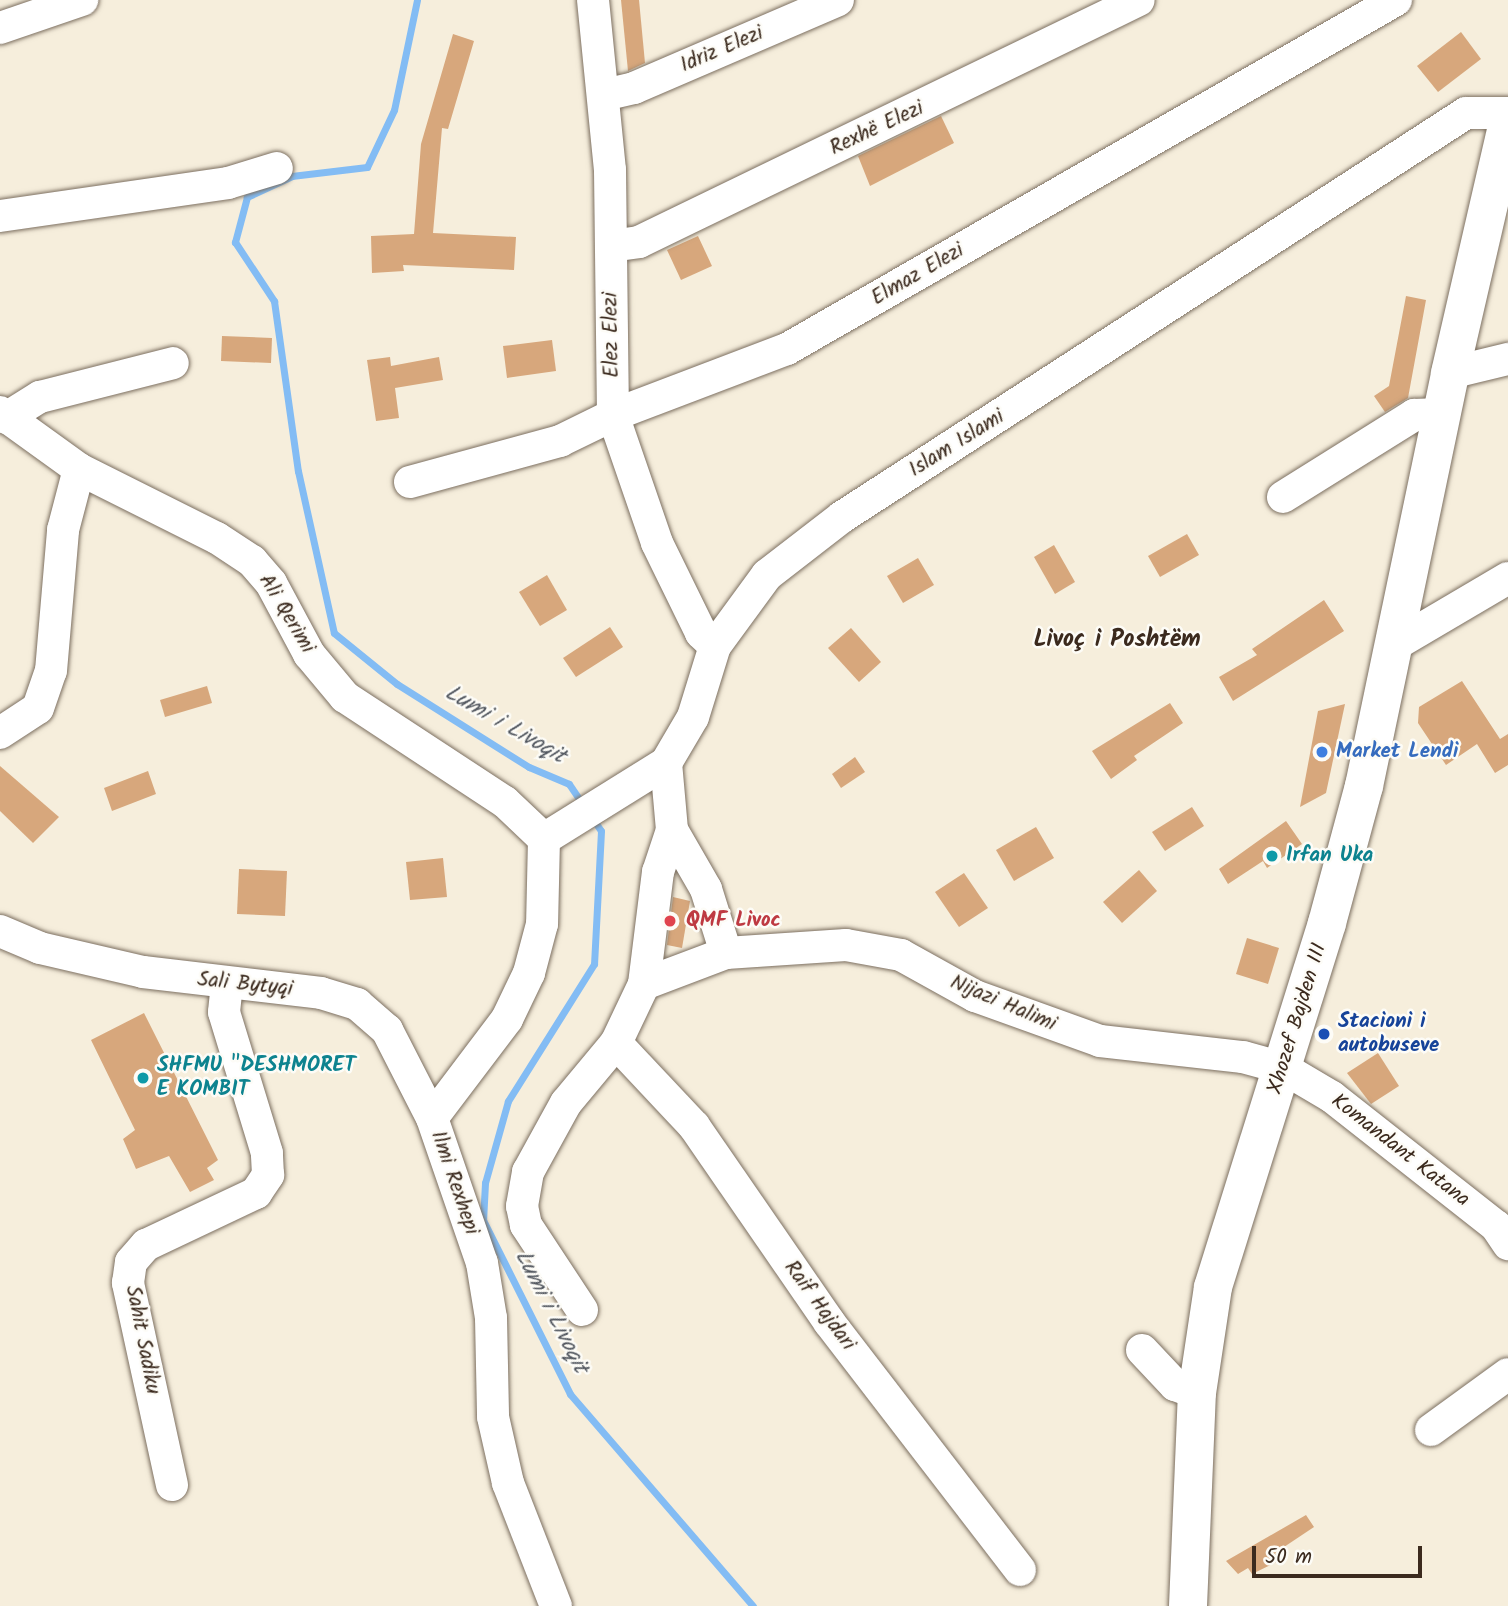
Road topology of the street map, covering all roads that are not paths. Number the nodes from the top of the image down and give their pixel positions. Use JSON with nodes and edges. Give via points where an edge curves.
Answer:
{"nodes":[{"id":1,"x":82,"y":0,"type":"edge"},
{"id":2,"x":593,"y":0,"type":"edge"},
{"id":3,"x":838,"y":0,"type":"edge"},
{"id":4,"x":1139,"y":0,"type":"edge"},
{"id":5,"x":1396,"y":0,"type":"edge"},
{"id":6,"x":0,"y":28,"type":"edge"},
{"id":7,"x":604,"y":95,"type":"junction"},
{"id":8,"x":1508,"y":113,"type":"edge"},
{"id":9,"x":1508,"y":121,"type":"edge"},
{"id":10,"x":277,"y":168,"type":"dead end"},
{"id":11,"x":0,"y":216,"type":"edge"},
{"id":12,"x":611,"y":246,"type":"junction"},
{"id":13,"x":1508,"y":359,"type":"edge"},
{"id":14,"x":173,"y":363,"type":"dead end"},
{"id":15,"x":1450,"y":373,"type":"junction"},
{"id":16,"x":1441,"y":414,"type":"junction"},
{"id":17,"x":3,"y":415,"type":"edge"},
{"id":18,"x":613,"y":415,"type":"junction"},
{"id":19,"x":79,"y":469,"type":"junction"},
{"id":20,"x":410,"y":482,"type":"dead end"},
{"id":21,"x":1283,"y":497,"type":"dead end"},
{"id":22,"x":1508,"y":557,"type":"edge"},
{"id":23,"x":1508,"y":578,"type":"edge"},
{"id":24,"x":1404,"y":598,"type":"junction"},
{"id":25,"x":1396,"y":643,"type":"junction"},
{"id":26,"x":715,"y":646,"type":"junction"},
{"id":27,"x":0,"y":733,"type":"edge"},
{"id":28,"x":666,"y":763,"type":"junction"},
{"id":29,"x":672,"y":830,"type":"junction"},
{"id":30,"x":554,"y":834,"type":"junction"},
{"id":31,"x":0,"y":931,"type":"edge"},
{"id":32,"x":726,"y":953,"type":"junction"},
{"id":33,"x":227,"y":984,"type":"junction"},
{"id":34,"x":644,"y":984,"type":"junction"},
{"id":35,"x":616,"y":1043,"type":"junction"},
{"id":36,"x":1283,"y":1068,"type":"junction"},
{"id":37,"x":432,"y":1118,"type":"junction"},
{"id":38,"x":1504,"y":1229,"type":"edge"},
{"id":39,"x":582,"y":1310,"type":"dead end"},
{"id":40,"x":1142,"y":1350,"type":"dead end"},
{"id":41,"x":1508,"y":1374,"type":"edge"},
{"id":42,"x":1197,"y":1393,"type":"junction"},
{"id":43,"x":1431,"y":1430,"type":"dead end"},
{"id":44,"x":172,"y":1485,"type":"dead end"},
{"id":45,"x":1020,"y":1570,"type":"dead end"},
{"id":46,"x":556,"y":1606,"type":"edge"},
{"id":47,"x":1188,"y":1606,"type":"edge"}],
"edges":[{"from":1,"to":6,"type":"street"},
{"from":2,"to":7,"type":"street","name":"Elez Elezi"},
{"from":3,"to":7,"type":"street","name":"Idriz Elezi","via":[[634,88]]},
{"from":4,"to":12,"type":"street","name":"Rexhë Elezi","via":[[639,242]]},
{"from":5,"to":18,"type":"street","name":"Elmaz Elezi","via":[[787,349]]},
{"from":7,"to":12,"type":"street","name":"Elez Elezi"},
{"from":8,"to":26,"type":"street","name":"Islam Islami","via":[[1466,113],[842,517],[766,575]]},
{"from":9,"to":15,"type":"main road","name":"Xhozef Bajden III"},
{"from":10,"to":11,"type":"street","via":[[228,183]]},
{"from":12,"to":18,"type":"street","name":"Elez Elezi"},
{"from":13,"to":15,"type":"street"},
{"from":14,"to":17,"type":"street","name":"Ali Qerimi","via":[[40,397]]},
{"from":15,"to":16,"type":"main road","name":"Xhozef Bajden III"},
{"from":16,"to":21,"type":"street","via":[[1414,415]]},
{"from":16,"to":24,"type":"main road","name":"Xhozef Bajden III"},
{"from":17,"to":19,"type":"street","name":"Ali Qerimi"},
{"from":18,"to":20,"type":"street","name":"Elmaz Elezi","via":[[560,442]]},
{"from":18,"to":26,"type":"street","name":"Elez Elezi","via":[[657,542],[701,633]]},
{"from":19,"to":27,"type":"street","via":[[63,530],[51,671],[38,708]]},
{"from":19,"to":30,"type":"street","name":"Ali Qerimi","via":[[217,538],[252,561],[282,601],[309,654],[345,697]]},
{"from":22,"to":24,"type":"street","via":[[1434,602]]},
{"from":23,"to":25,"type":"street"},
{"from":24,"to":25,"type":"main road","name":"Xhozef Bajden III"},
{"from":25,"to":36,"type":"main road","name":"Xhozef Bajden III","via":[[1364,786]]},
{"from":26,"to":28,"type":"street","name":"Islam Islami","via":[[693,717]]},
{"from":28,"to":29,"type":"street"},
{"from":28,"to":30,"type":"street"},
{"from":29,"to":32,"type":"street","via":[[706,889]]},
{"from":29,"to":34,"type":"street","via":[[658,872]]},
{"from":30,"to":37,"type":"street","name":"Ilmi Rexhepi","via":[[542,924],[529,973],[506,1019]]},
{"from":31,"to":33,"type":"street","name":"Sali Bytyqi","via":[[78,957]]},
{"from":32,"to":34,"type":"street"},
{"from":32,"to":36,"type":"street","name":"Nijazi Halimi","via":[[846,945],[901,955],[975,996],[1100,1041],[1244,1058]]},
{"from":33,"to":37,"type":"street","name":"Sali Bytyqi","via":[[321,993],[356,1004],[387,1030]]},
{"from":33,"to":44,"type":"street","name":"Sahit Sadiku","via":[[224,1012],[267,1153],[268,1175],[256,1193],[146,1245],[131,1262],[128,1283]]},
{"from":34,"to":35,"type":"street"},
{"from":35,"to":39,"type":"street","via":[[566,1103],[528,1172],[522,1206],[526,1225]]},
{"from":35,"to":45,"type":"street","name":"Raif Hajdari","via":[[694,1126],[828,1322]]},
{"from":36,"to":38,"type":"street","name":"Komandant Katana","via":[[1332,1097]]},
{"from":36,"to":42,"type":"main road","name":"Xhozef Bajden III","via":[[1213,1287]]},
{"from":37,"to":46,"type":"street","name":"Ilmi Rexhepi","via":[[482,1263],[491,1318],[493,1417],[508,1483]]},
{"from":40,"to":42,"type":"street","via":[[1175,1385]]},
{"from":41,"to":43,"type":"street"},
{"from":42,"to":47,"type":"main road","name":"Xhozef Bajden III"}]}
